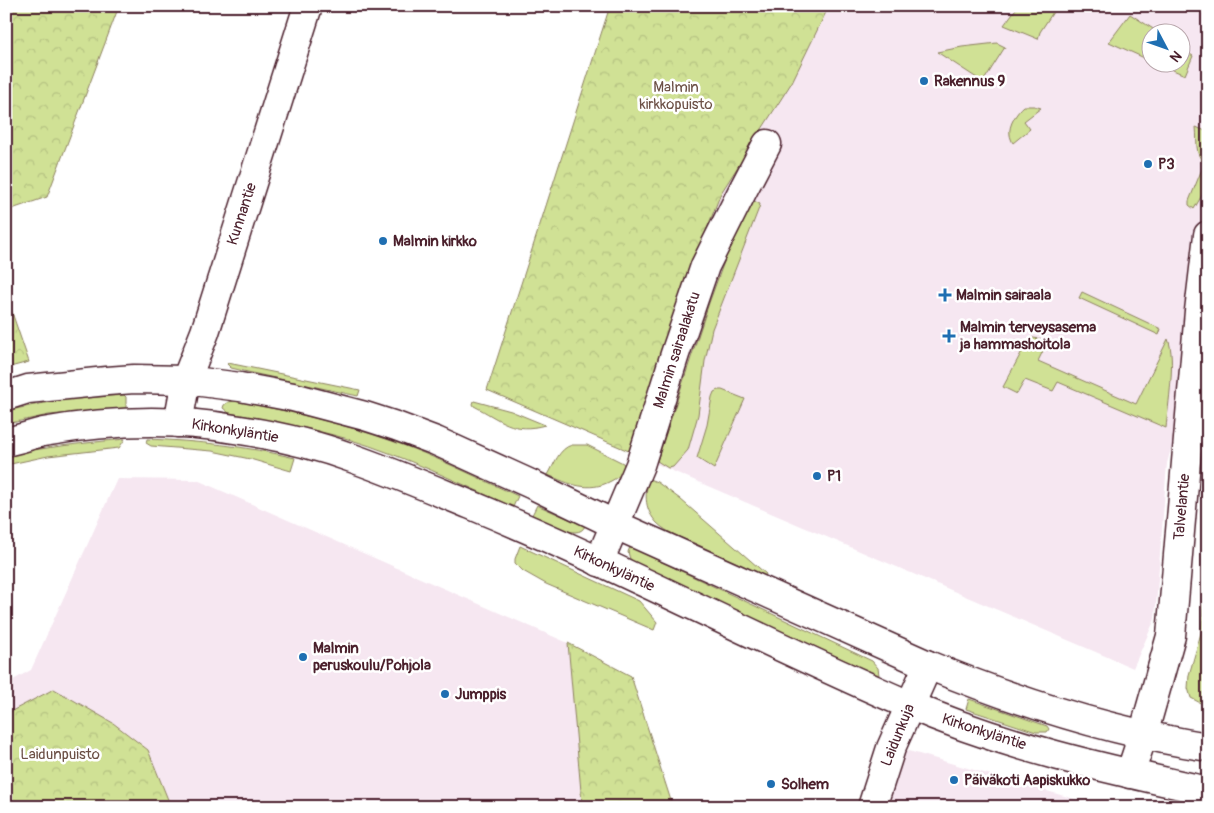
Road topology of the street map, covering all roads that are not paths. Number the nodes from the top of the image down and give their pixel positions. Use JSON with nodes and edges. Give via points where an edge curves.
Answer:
{"nodes":[{"id":1,"x":308,"y":6,"type":"edge"},
{"id":2,"x":767,"y":144,"type":"dead end"},
{"id":3,"x":1208,"y":236,"type":"edge"},
{"id":4,"x":186,"y":380,"type":"junction"},
{"id":5,"x":6,"y":396,"type":"edge"},
{"id":6,"x":178,"y":423,"type":"junction"},
{"id":7,"x":6,"y":442,"type":"edge"},
{"id":8,"x":616,"y":525,"type":"junction"},
{"id":9,"x":600,"y":562,"type":"junction"},
{"id":10,"x":928,"y":665,"type":"junction"},
{"id":11,"x":909,"y":705,"type":"junction"},
{"id":12,"x":1143,"y":735,"type":"junction"},
{"id":13,"x":1208,"y":747,"type":"edge"},
{"id":14,"x":1130,"y":774,"type":"junction"},
{"id":15,"x":1208,"y":791,"type":"edge"},
{"id":16,"x":872,"y":807,"type":"edge"}],
"edges":[{"from":1,"to":4,"type":"main road","name":"Kunnantie"},
{"from":2,"to":8,"type":"main road","name":"Malmin sairaalakatu","via":[[705,266],[640,465]]},
{"from":3,"to":12,"type":"main road","name":"Talvelantie","via":[[1171,636]]},
{"from":4,"to":5,"type":"main road","via":[[107,381],[28,389]]},
{"from":4,"to":6,"type":"main road","name":"Kunnantie"},
{"from":4,"to":8,"type":"main road","via":[[293,397],[396,426],[436,441]]},
{"from":6,"to":7,"type":"main road","name":"Kirkonkyläntie","via":[[84,426]]},
{"from":6,"to":9,"type":"main road","name":"Kirkonkyläntie","via":[[233,428],[352,458],[516,524]]},
{"from":8,"to":9,"type":"main road","name":"Malmin sairaalakatu"},
{"from":8,"to":10,"type":"main road"},
{"from":9,"to":11,"type":"main road","name":"Kirkonkyläntie"},
{"from":10,"to":11,"type":"main road","name":"Laidunkuja"},
{"from":10,"to":12,"type":"main road","via":[[1054,711]]},
{"from":11,"to":14,"type":"main road","name":"Kirkonkyläntie","via":[[998,737]]},
{"from":11,"to":16,"type":"main road","name":"Laidunkuja"},
{"from":12,"to":13,"type":"main road"},
{"from":12,"to":14,"type":"main road","name":"Talvelantie"},
{"from":14,"to":15,"type":"main road","name":"Kirkonkyläntie"}]}
